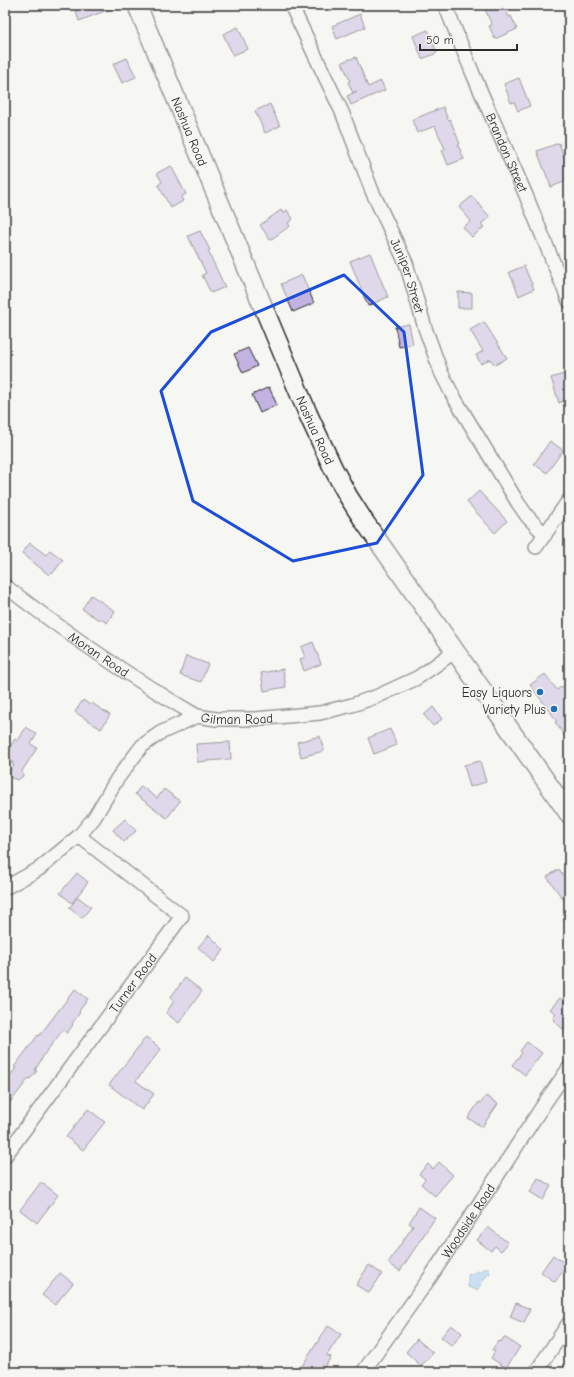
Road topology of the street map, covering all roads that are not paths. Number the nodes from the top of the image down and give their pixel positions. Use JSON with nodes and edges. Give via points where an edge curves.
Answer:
{"nodes":[{"id":1,"x":137,"y":5,"type":"edge"},
{"id":2,"x":291,"y":5,"type":"edge"},
{"id":3,"x":445,"y":5,"type":"edge"},
{"id":4,"x":569,"y":301,"type":"edge"},
{"id":5,"x":569,"y":500,"type":"edge"},
{"id":6,"x":545,"y":534,"type":"junction"},
{"id":7,"x":536,"y":547,"type":"dead end"},
{"id":8,"x":5,"y":586,"type":"edge"},
{"id":9,"x":455,"y":651,"type":"junction"},
{"id":10,"x":197,"y":716,"type":"junction"},
{"id":11,"x":569,"y":814,"type":"edge"},
{"id":12,"x":79,"y":836,"type":"junction"},
{"id":13,"x":5,"y":888,"type":"edge"},
{"id":14,"x":569,"y":1068,"type":"edge"},
{"id":15,"x":5,"y":1156,"type":"edge"},
{"id":16,"x":569,"y":1323,"type":"edge"},
{"id":17,"x":363,"y":1372,"type":"edge"},
{"id":18,"x":536,"y":1372,"type":"edge"}],
"edges":[{"from":1,"to":9,"type":"main road","name":"Nashua Road","via":[[333,468],[384,552]]},
{"from":2,"to":6,"type":"street","name":"Juniper Street","via":[[340,106],[372,191],[406,263],[441,372],[518,503]]},
{"from":3,"to":4,"type":"street","name":"Brandon Street"},
{"from":5,"to":6,"type":"street"},
{"from":6,"to":7,"type":"street"},
{"from":8,"to":10,"type":"street","name":"Moran Road","via":[[79,641]]},
{"from":9,"to":10,"type":"street","name":"Gilman Road","via":[[416,678],[378,696],[339,709],[256,719],[216,719]]},
{"from":9,"to":11,"type":"main road","name":"Nashua Road"},
{"from":10,"to":12,"type":"street","name":"Gilman Road","via":[[160,733],[142,746]]},
{"from":12,"to":13,"type":"street","name":"Gilman Road","via":[[39,869]]},
{"from":12,"to":15,"type":"street","name":"Turner Road","via":[[182,916]]},
{"from":14,"to":17,"type":"street","name":"Woodside Road","via":[[482,1201]]},
{"from":16,"to":18,"type":"street"}]}
